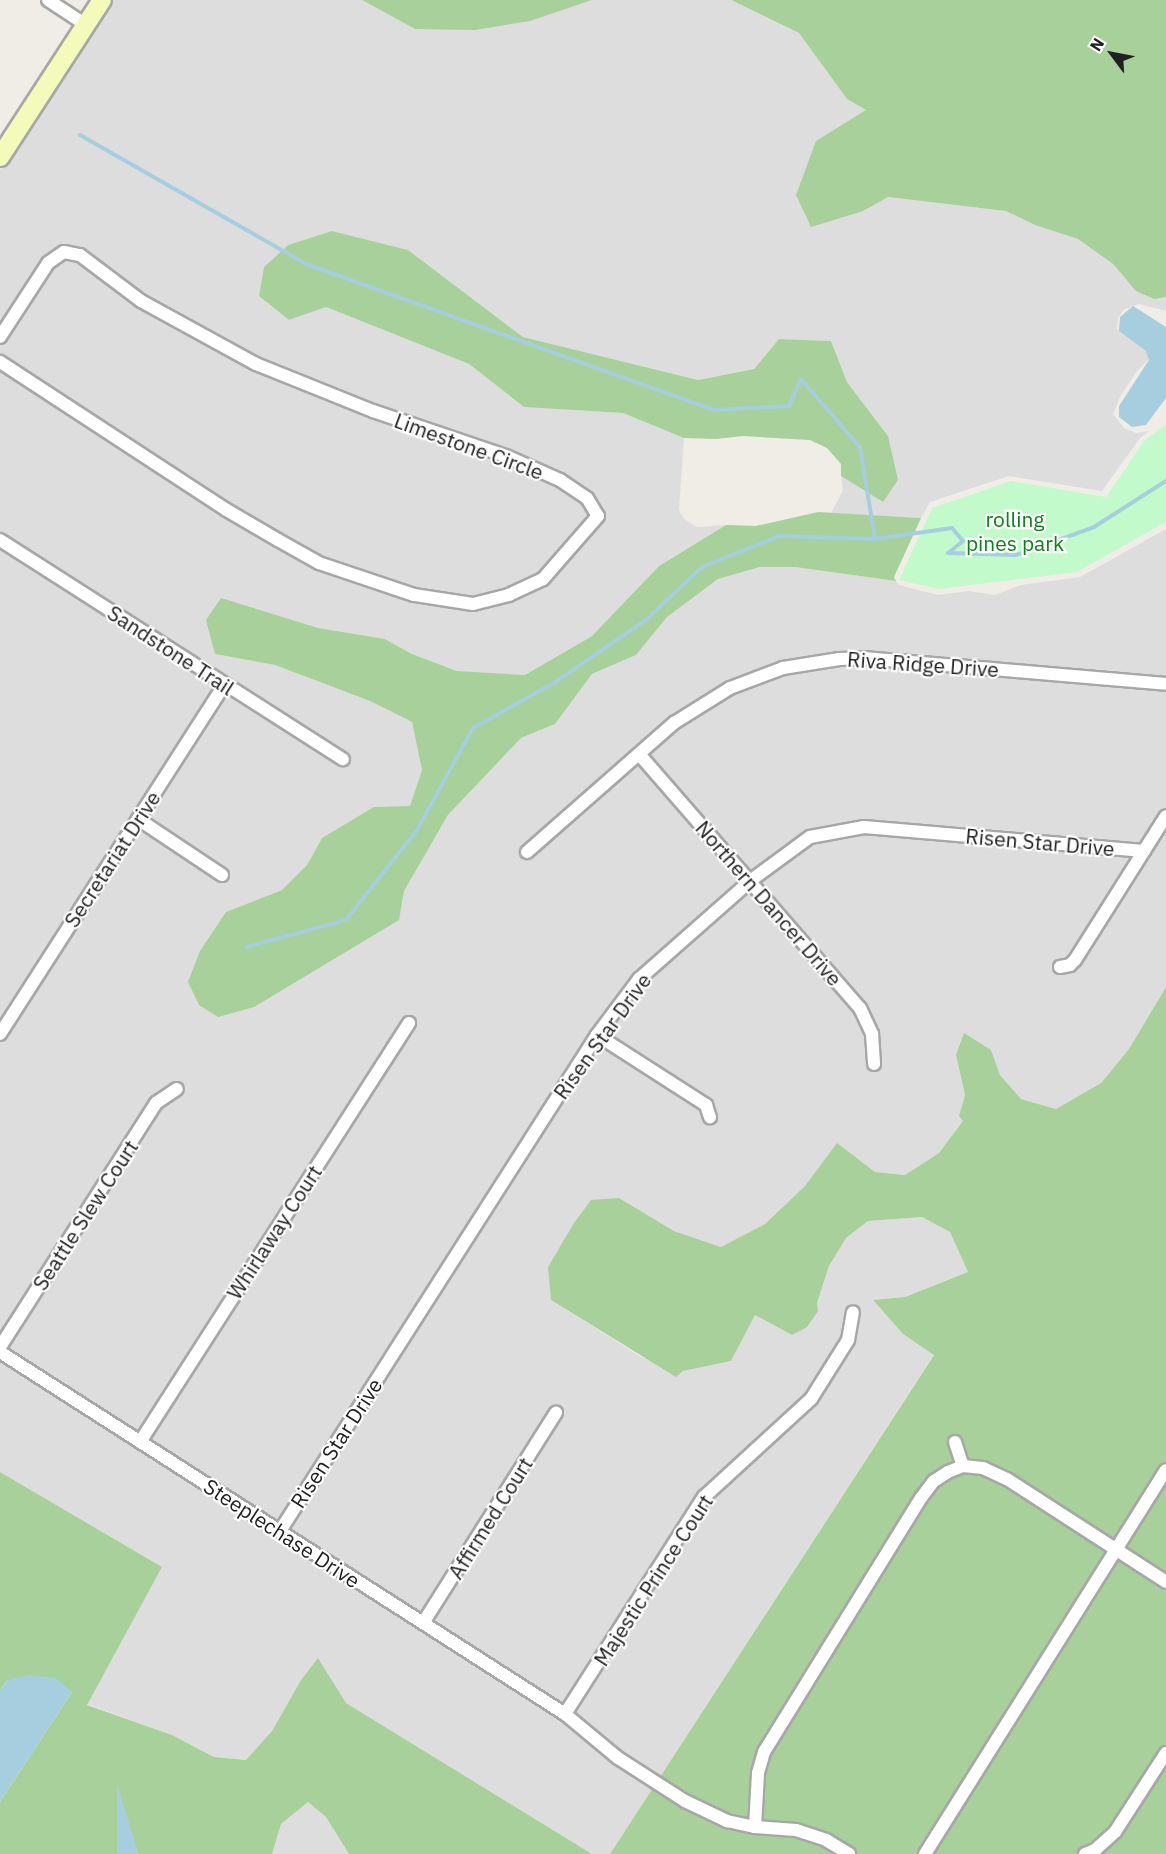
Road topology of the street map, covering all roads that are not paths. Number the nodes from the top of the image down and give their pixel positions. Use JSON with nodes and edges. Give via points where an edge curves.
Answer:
{"nodes":[{"id":1,"x":48,"y":0,"type":"edge"},
{"id":2,"x":102,"y":0,"type":"edge"},
{"id":3,"x":86,"y":25,"type":"junction"},
{"id":4,"x":0,"y":157,"type":"edge"},
{"id":5,"x":0,"y":337,"type":"edge"},
{"id":6,"x":0,"y":362,"type":"edge"},
{"id":7,"x":0,"y":540,"type":"edge"},
{"id":8,"x":225,"y":684,"type":"junction"},
{"id":9,"x":1166,"y":684,"type":"edge"},
{"id":10,"x":639,"y":754,"type":"junction"},
{"id":11,"x":343,"y":759,"type":"dead end"},
{"id":12,"x":1166,"y":816,"type":"edge"},
{"id":13,"x":138,"y":819,"type":"junction"},
{"id":14,"x":527,"y":852,"type":"dead end"},
{"id":15,"x":1144,"y":852,"type":"junction"},
{"id":16,"x":222,"y":874,"type":"dead end"},
{"id":17,"x":750,"y":881,"type":"junction"},
{"id":18,"x":1060,"y":967,"type":"dead end"},
{"id":19,"x":409,"y":1023,"type":"dead end"},
{"id":20,"x":0,"y":1034,"type":"edge"},
{"id":21,"x":597,"y":1035,"type":"junction"},
{"id":22,"x":874,"y":1064,"type":"dead end"},
{"id":23,"x":177,"y":1089,"type":"dead end"},
{"id":24,"x":710,"y":1117,"type":"dead end"},
{"id":25,"x":853,"y":1312,"type":"dead end"},
{"id":26,"x":0,"y":1349,"type":"edge"},
{"id":27,"x":556,"y":1413,"type":"dead end"},
{"id":28,"x":140,"y":1442,"type":"junction"},
{"id":29,"x":955,"y":1442,"type":"dead end"},
{"id":30,"x":963,"y":1466,"type":"junction"},
{"id":31,"x":1166,"y":1470,"type":"edge"},
{"id":32,"x":279,"y":1531,"type":"junction"},
{"id":33,"x":1116,"y":1551,"type":"junction"},
{"id":34,"x":1166,"y":1582,"type":"edge"},
{"id":35,"x":423,"y":1623,"type":"junction"},
{"id":36,"x":565,"y":1714,"type":"junction"},
{"id":37,"x":1166,"y":1753,"type":"edge"},
{"id":38,"x":755,"y":1827,"type":"junction"},
{"id":39,"x":849,"y":1854,"type":"edge"},
{"id":40,"x":925,"y":1854,"type":"edge"},
{"id":41,"x":1085,"y":1854,"type":"edge"}],
"edges":[{"from":1,"to":3,"type":"street"},
{"from":2,"to":3,"type":"street"},
{"from":3,"to":4,"type":"street"},
{"from":5,"to":6,"type":"street","name":"Limestone Circle","via":[[48,263],[64,252],[80,255],[141,301],[256,364],[527,465],[587,498],[598,516],[543,579],[509,595],[473,604],[414,596],[319,563],[278,540]]},
{"from":7,"to":8,"type":"street","name":"Sandstone Trail"},
{"from":8,"to":11,"type":"street","name":"Sandstone Trail"},
{"from":8,"to":13,"type":"street","name":"Secretariat Drive"},
{"from":9,"to":10,"type":"street","name":"Riva Ridge Drive","via":[[885,659],[808,662],[730,688],[674,723]]},
{"from":10,"to":14,"type":"street","name":"Riva Ridge Drive"},
{"from":10,"to":17,"type":"street","name":"Northern Dancer Drive"},
{"from":12,"to":15,"type":"street"},
{"from":13,"to":16,"type":"street"},
{"from":13,"to":20,"type":"street","name":"Secretariat Drive"},
{"from":15,"to":17,"type":"street","name":"Risen Star Drive","via":[[864,827],[810,837]]},
{"from":15,"to":18,"type":"street","via":[[1075,960]]},
{"from":17,"to":21,"type":"street","name":"Risen Star Drive","via":[[639,979]]},
{"from":17,"to":22,"type":"street","name":"Northern Dancer Drive","via":[[860,1008],[872,1034]]},
{"from":19,"to":28,"type":"street","name":"Whirlaway Court"},
{"from":21,"to":24,"type":"street","via":[[706,1105]]},
{"from":21,"to":32,"type":"street","name":"Risen Star Drive"},
{"from":23,"to":26,"type":"street","name":"Seattle Slew Court","via":[[156,1103]]},
{"from":25,"to":36,"type":"street","name":"Majestic Prince Court","via":[[848,1340],[811,1399],[704,1497]]},
{"from":26,"to":28,"type":"street","name":"Steeplechase Drive"},
{"from":27,"to":35,"type":"street","name":"Affirmed Court"},
{"from":28,"to":32,"type":"street","name":"Steeplechase Drive"},
{"from":29,"to":30,"type":"street"},
{"from":30,"to":33,"type":"street","via":[[983,1468],[1007,1479]]},
{"from":30,"to":38,"type":"street","via":[[934,1481],[921,1498],[768,1744],[758,1773]]},
{"from":31,"to":33,"type":"street"},
{"from":32,"to":35,"type":"street","name":"Steeplechase Drive"},
{"from":33,"to":34,"type":"street"},
{"from":33,"to":40,"type":"street"},
{"from":35,"to":36,"type":"street","name":"Steeplechase Drive"},
{"from":36,"to":38,"type":"street","name":"Steeplechase Drive","via":[[618,1758],[685,1801],[727,1821]]},
{"from":37,"to":41,"type":"street","via":[[1115,1832]]},
{"from":38,"to":39,"type":"street","name":"Steeplechase Drive","via":[[796,1830],[826,1840]]}]}
